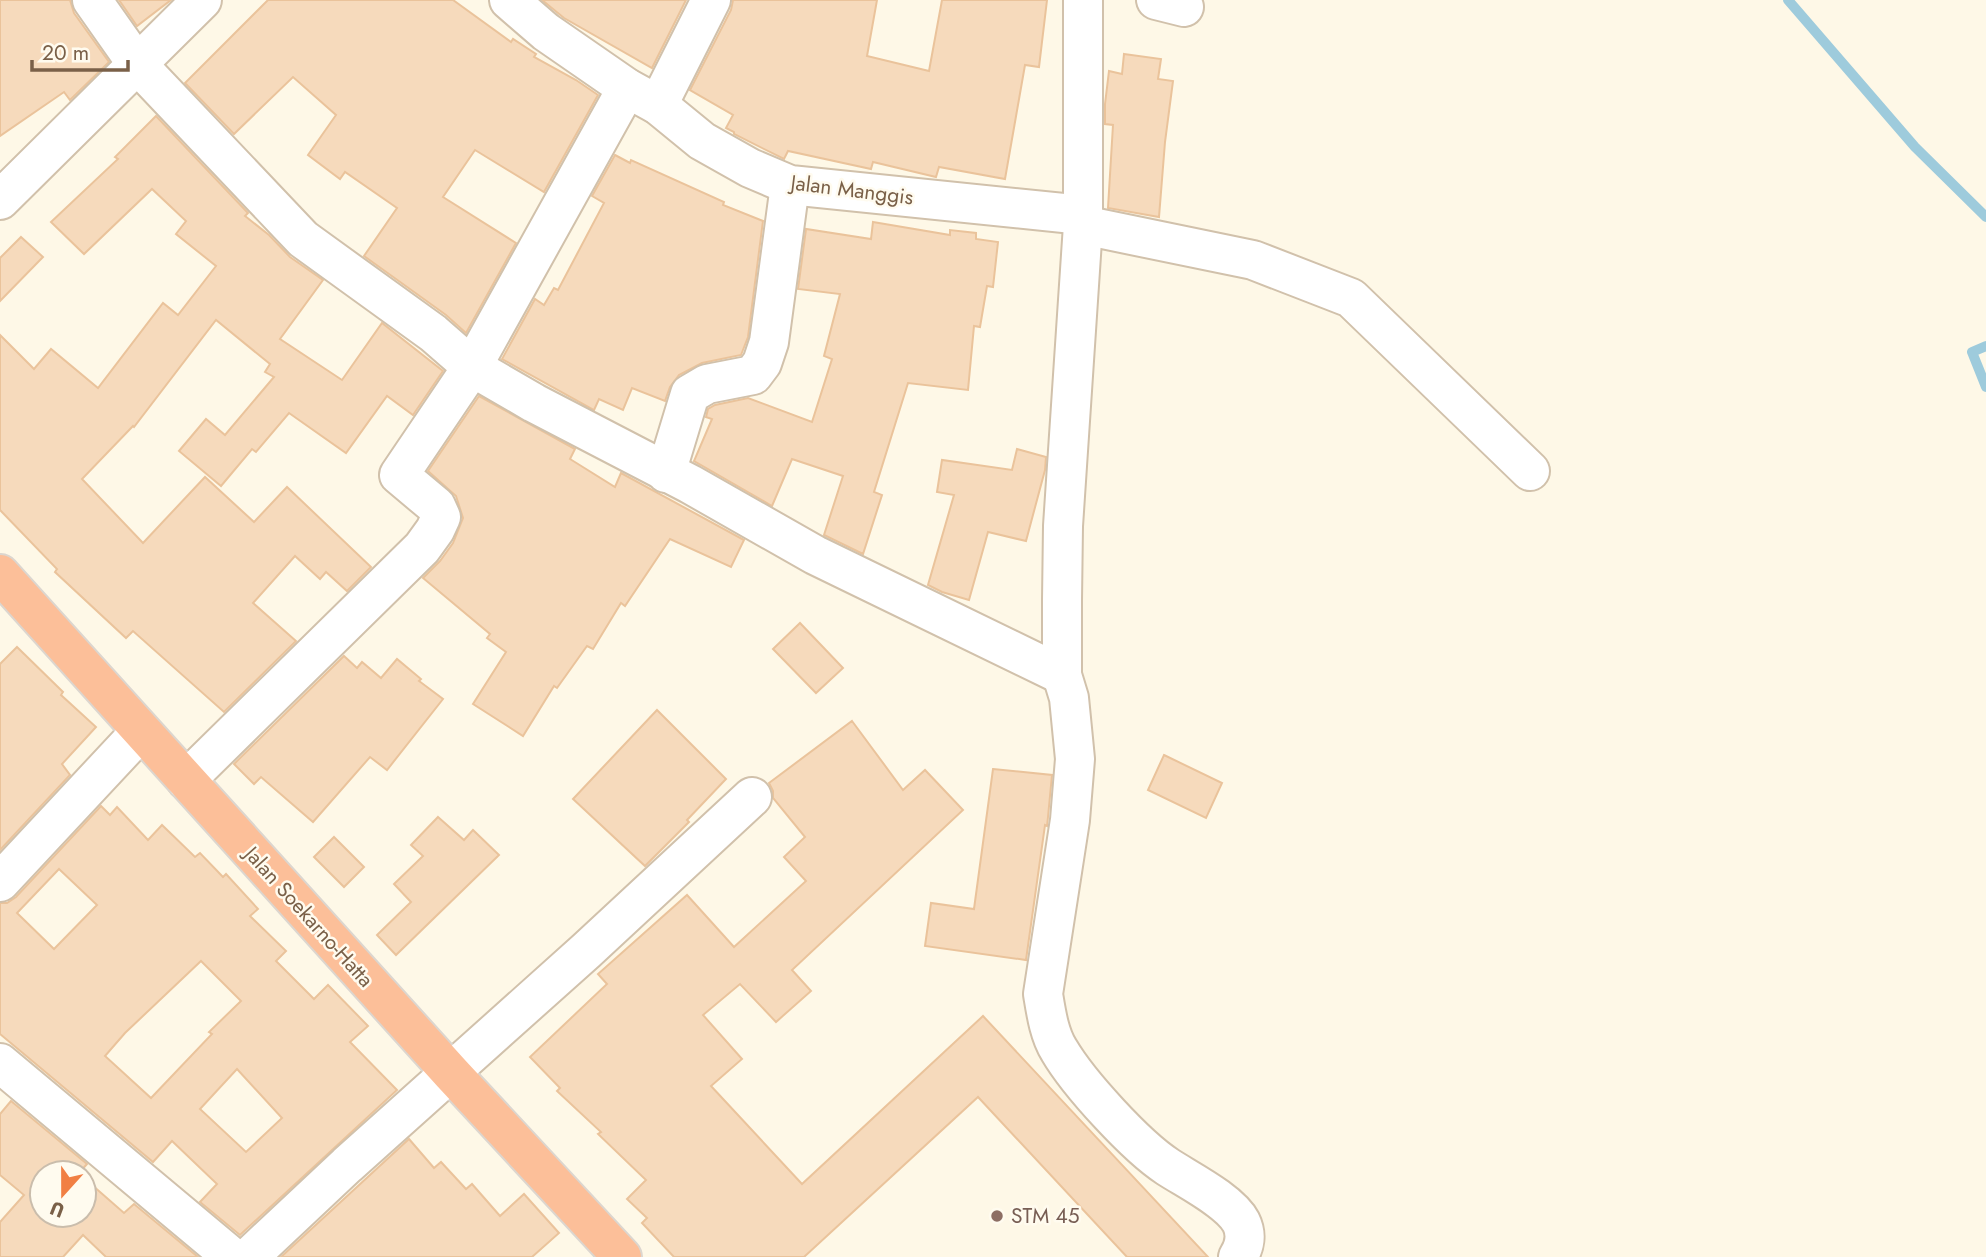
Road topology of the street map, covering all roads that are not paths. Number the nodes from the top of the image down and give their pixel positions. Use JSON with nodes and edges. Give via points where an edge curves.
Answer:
{"nodes":[{"id":1,"x":92,"y":0,"type":"edge"},
{"id":2,"x":202,"y":0,"type":"edge"},
{"id":3,"x":509,"y":0,"type":"edge"},
{"id":4,"x":711,"y":0,"type":"edge"},
{"id":5,"x":1083,"y":0,"type":"edge"},
{"id":6,"x":137,"y":64,"type":"junction"},
{"id":7,"x":643,"y":97,"type":"junction"},
{"id":8,"x":790,"y":185,"type":"junction"},
{"id":9,"x":0,"y":200,"type":"edge"},
{"id":10,"x":1083,"y":220,"type":"junction"},
{"id":11,"x":472,"y":367,"type":"junction"},
{"id":12,"x":1531,"y":471,"type":"dead end"},
{"id":13,"x":666,"y":473,"type":"junction"},
{"id":14,"x":0,"y":573,"type":"edge"},
{"id":15,"x":1062,"y":675,"type":"junction"},
{"id":16,"x":141,"y":731,"type":"junction"},
{"id":17,"x":186,"y":780,"type":"junction"},
{"id":18,"x":752,"y":797,"type":"dead end"},
{"id":19,"x":0,"y":882,"type":"edge"},
{"id":20,"x":0,"y":1063,"type":"edge"},
{"id":21,"x":452,"y":1074,"type":"junction"},
{"id":22,"x":232,"y":1257,"type":"edge"},
{"id":23,"x":248,"y":1257,"type":"edge"},
{"id":24,"x":622,"y":1257,"type":"edge"},
{"id":25,"x":1238,"y":1257,"type":"edge"}],
"edges":[{"from":1,"to":6,"type":"street"},
{"from":2,"to":6,"type":"street"},
{"from":3,"to":7,"type":"street","name":"Jalan Manggis","via":[[546,32]]},
{"from":4,"to":7,"type":"street"},
{"from":5,"to":10,"type":"street"},
{"from":6,"to":9,"type":"street"},
{"from":6,"to":11,"type":"street","via":[[303,239],[433,333]]},
{"from":7,"to":8,"type":"street","name":"Jalan Manggis","via":[[702,141]]},
{"from":7,"to":11,"type":"street"},
{"from":8,"to":10,"type":"street","name":"Jalan Manggis"},
{"from":8,"to":13,"type":"street","via":[[769,342],[762,363],[753,375],[707,384],[690,394]]},
{"from":10,"to":12,"type":"street","name":"Jalan Manggis","via":[[1252,260],[1352,298]]},
{"from":10,"to":15,"type":"street","via":[[1063,526]]},
{"from":11,"to":13,"type":"street"},
{"from":11,"to":17,"type":"street","via":[[399,475],[436,506],[440,517],[435,530]]},
{"from":13,"to":15,"type":"street","via":[[815,555]]},
{"from":14,"to":16,"type":"highway","name":"Jalan Soekarno-Hatta"},
{"from":15,"to":25,"type":"street","via":[[1075,759],[1043,994],[1048,1021],[1058,1049],[1119,1123],[1164,1164],[1240,1220],[1245,1233]]},
{"from":16,"to":17,"type":"highway","name":"Jalan Soekarno-Hatta"},
{"from":16,"to":19,"type":"street"},
{"from":17,"to":21,"type":"highway","name":"Jalan Soekarno-Hatta"},
{"from":18,"to":21,"type":"street"},
{"from":20,"to":22,"type":"street"},
{"from":21,"to":23,"type":"street"},
{"from":21,"to":24,"type":"highway","name":"Jalan Soekarno-Hatta"}]}
